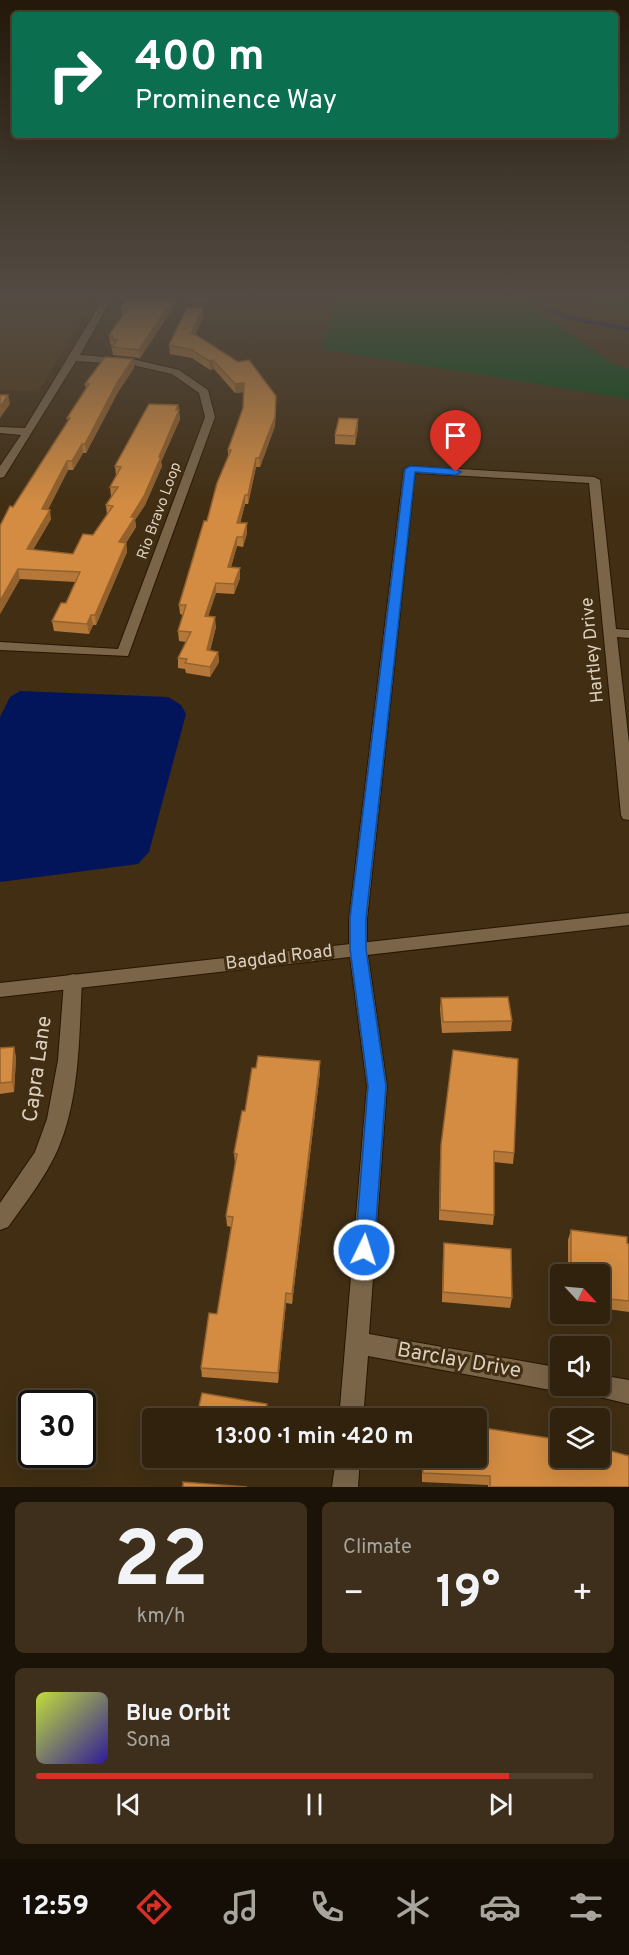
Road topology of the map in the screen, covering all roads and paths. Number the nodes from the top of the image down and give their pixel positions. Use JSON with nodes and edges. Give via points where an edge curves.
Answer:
{"nodes":[{"id":1,"x":70,"y":365,"type":"edge"},
{"id":2,"x":147,"y":365,"type":"edge"},
{"id":3,"x":0,"y":430,"type":"edge"},
{"id":4,"x":29,"y":432,"type":"junction"},
{"id":5,"x":0,"y":475,"type":"edge"},
{"id":6,"x":610,"y":633,"type":"junction"},
{"id":7,"x":629,"y":634,"type":"edge"},
{"id":8,"x":0,"y":646,"type":"edge"},
{"id":9,"x":629,"y":815,"type":"edge"},
{"id":10,"x":629,"y":919,"type":"edge"},
{"id":11,"x":358,"y":949,"type":"junction"},
{"id":12,"x":73,"y":981,"type":"junction"},
{"id":13,"x":0,"y":990,"type":"edge"},
{"id":14,"x":0,"y":1220,"type":"edge"},
{"id":15,"x":357,"y":1343,"type":"junction"},
{"id":16,"x":550,"y":1378,"type":"edge"},
{"id":17,"x":610,"y":1389,"type":"edge"},
{"id":18,"x":629,"y":1392,"type":"edge"},
{"id":19,"x":352,"y":1408,"type":"edge"},
{"id":20,"x":347,"y":1468,"type":"edge"},
{"id":21,"x":345,"y":1487,"type":"edge"}],
"edges":[{"from":1,"to":4,"type":"street"},
{"from":2,"to":8,"type":"street","name":"Rio Bravo Loop","via":[[175,372],[204,392],[210,417],[123,653]]},
{"from":3,"to":4,"type":"street"},
{"from":4,"to":5,"type":"street"},
{"from":6,"to":7,"type":"street"},
{"from":6,"to":9,"type":"street","name":"Hartley Drive"},
{"from":6,"to":11,"type":"street","name":"Hartley Drive","via":[[594,480],[410,469],[358,918]]},
{"from":10,"to":11,"type":"street","name":"Bagdad Road"},
{"from":11,"to":12,"type":"street","name":"Bagdad Road"},
{"from":11,"to":15,"type":"street","via":[[377,1086]]},
{"from":12,"to":13,"type":"street","name":"Bagdad Road"},
{"from":12,"to":14,"type":"street","name":"Capra Lane","via":[[63,1092],[52,1140]]},
{"from":15,"to":16,"type":"street","name":"Barclay Drive"},
{"from":15,"to":19,"type":"street"},
{"from":17,"to":18,"type":"street"},
{"from":20,"to":21,"type":"street"}]}
